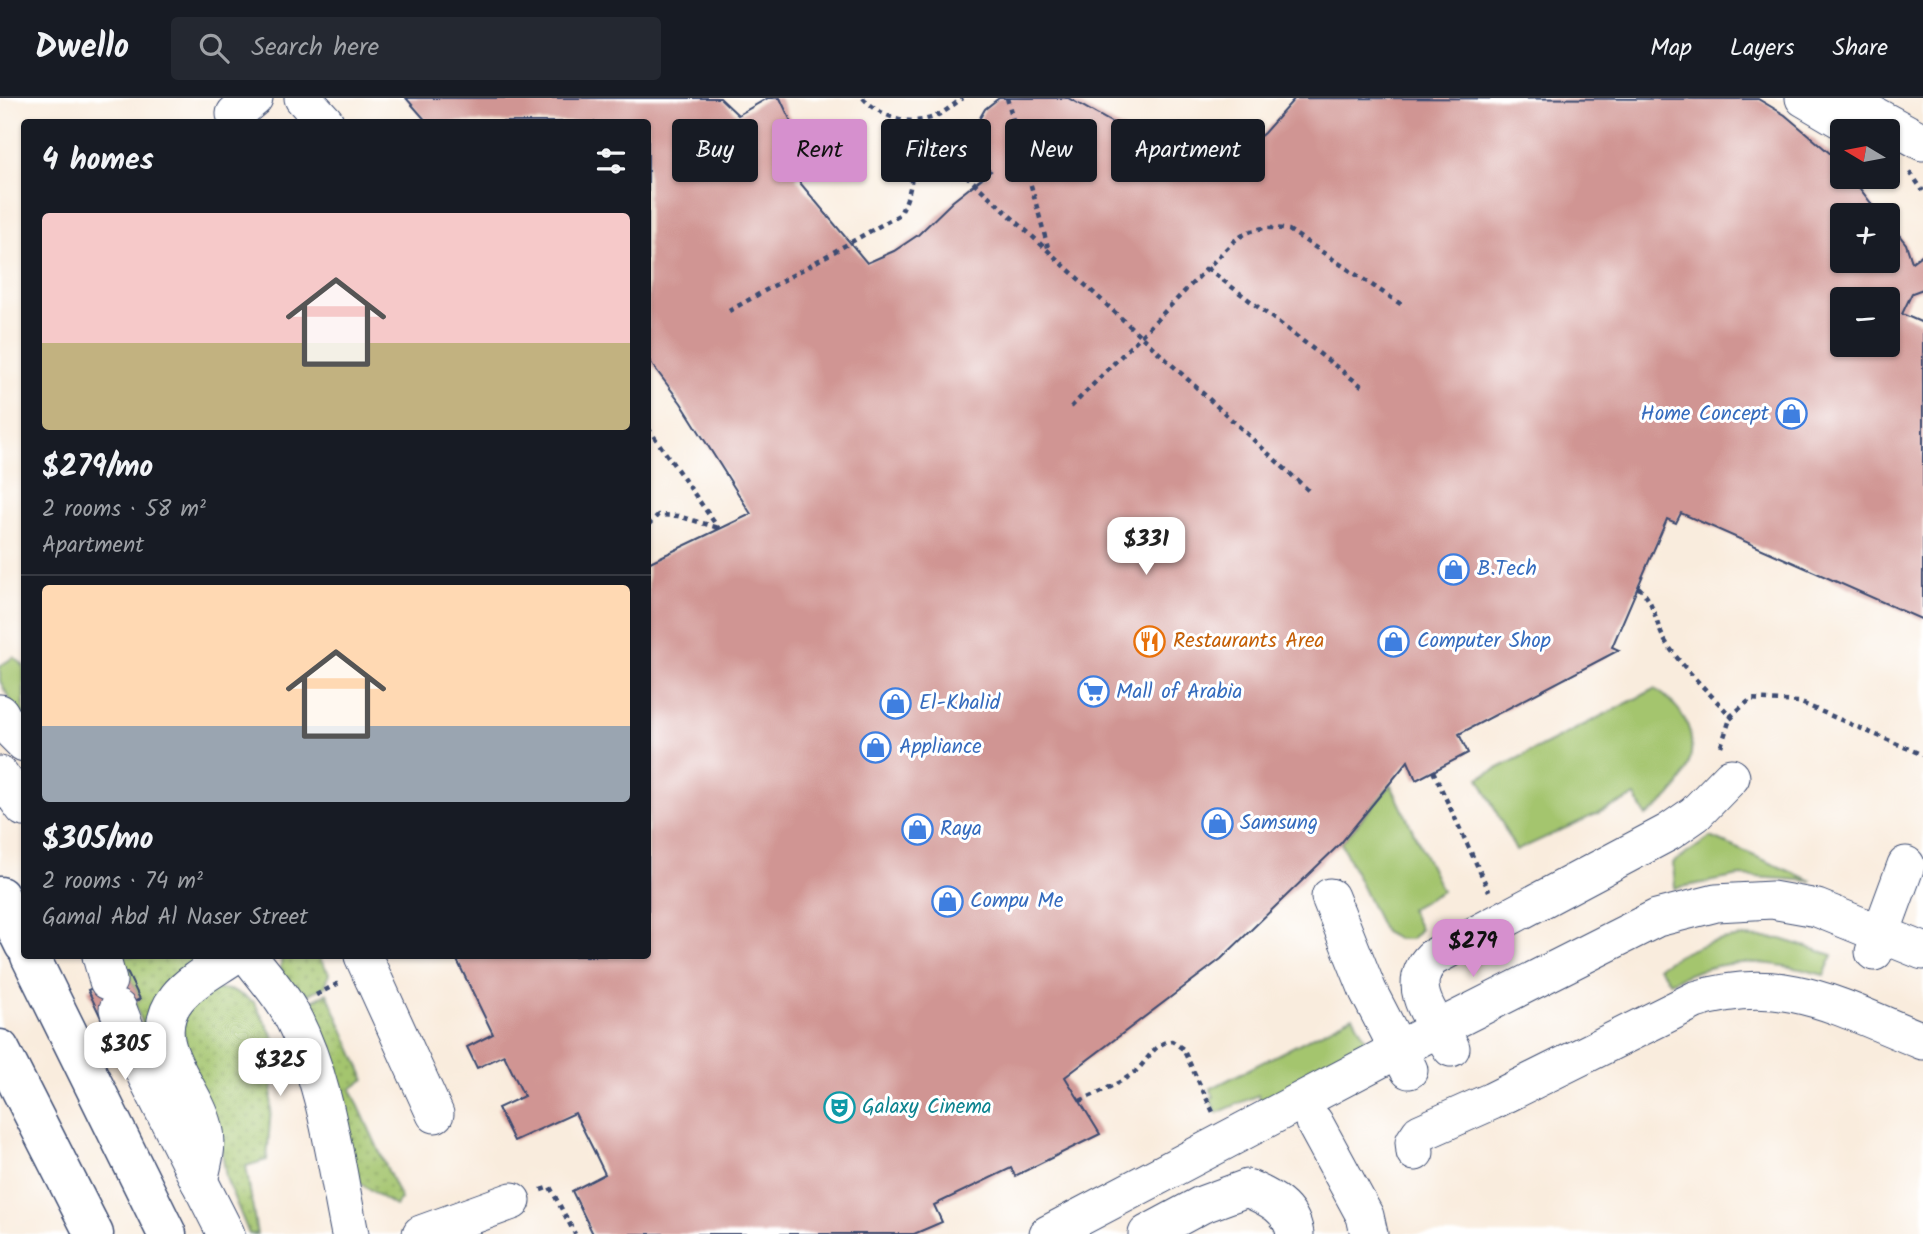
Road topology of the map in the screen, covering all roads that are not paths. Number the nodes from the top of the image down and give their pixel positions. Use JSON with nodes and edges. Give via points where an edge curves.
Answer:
{"nodes":[{"id":1,"x":303,"y":98,"type":"edge"},
{"id":2,"x":330,"y":98,"type":"edge"},
{"id":3,"x":1804,"y":98,"type":"edge"},
{"id":4,"x":1842,"y":98,"type":"edge"},
{"id":5,"x":323,"y":119,"type":"edge"},
{"id":6,"x":348,"y":119,"type":"edge"},
{"id":7,"x":1840,"y":119,"type":"edge"},
{"id":8,"x":1923,"y":142,"type":"edge"},
{"id":9,"x":1900,"y":152,"type":"edge"},
{"id":10,"x":1923,"y":163,"type":"edge"},
{"id":11,"x":0,"y":713,"type":"edge"},
{"id":12,"x":21,"y":740,"type":"edge"},
{"id":13,"x":0,"y":775,"type":"edge"},
{"id":14,"x":1731,"y":777,"type":"dead end"},
{"id":15,"x":21,"y":804,"type":"edge"},
{"id":16,"x":1906,"y":865,"type":"dead end"},
{"id":17,"x":0,"y":896,"type":"edge"},
{"id":18,"x":1330,"y":897,"type":"dead end"},
{"id":19,"x":21,"y":939,"type":"edge"},
{"id":20,"x":1878,"y":943,"type":"junction"},
{"id":21,"x":1919,"y":954,"type":"edge"},
{"id":22,"x":31,"y":959,"type":"edge"},
{"id":23,"x":231,"y":959,"type":"edge"},
{"id":24,"x":237,"y":959,"type":"edge"},
{"id":25,"x":250,"y":959,"type":"edge"},
{"id":26,"x":365,"y":961,"type":"edge"},
{"id":27,"x":109,"y":982,"type":"edge"},
{"id":28,"x":1445,"y":1039,"type":"junction"},
{"id":29,"x":1921,"y":1039,"type":"edge"},
{"id":30,"x":0,"y":1049,"type":"edge"},
{"id":31,"x":1404,"y":1060,"type":"junction"},
{"id":32,"x":435,"y":1114,"type":"dead end"},
{"id":33,"x":1314,"y":1122,"type":"junction"},
{"id":34,"x":1415,"y":1152,"type":"dead end"},
{"id":35,"x":199,"y":1181,"type":"junction"},
{"id":36,"x":512,"y":1201,"type":"road end"},
{"id":37,"x":1372,"y":1228,"type":"edge"},
{"id":38,"x":94,"y":1234,"type":"edge"},
{"id":39,"x":167,"y":1234,"type":"edge"},
{"id":40,"x":226,"y":1234,"type":"edge"},
{"id":41,"x":334,"y":1234,"type":"edge"},
{"id":42,"x":350,"y":1234,"type":"edge"},
{"id":43,"x":421,"y":1234,"type":"edge"},
{"id":44,"x":1048,"y":1234,"type":"edge"},
{"id":45,"x":1092,"y":1234,"type":"edge"},
{"id":46,"x":1147,"y":1234,"type":"edge"},
{"id":47,"x":1295,"y":1234,"type":"edge"}],
"edges":[{"from":1,"to":5,"type":"street"},
{"from":2,"to":6,"type":"street"},
{"from":3,"to":7,"type":"street"},
{"from":4,"to":8,"type":"street"},
{"from":9,"to":10,"type":"street"},
{"from":11,"to":12,"type":"street"},
{"from":13,"to":15,"type":"street"},
{"from":14,"to":28,"type":"street","via":[[1695,814],[1669,832],[1432,958],[1419,978],[1419,991]]},
{"from":16,"to":20,"type":"street"},
{"from":17,"to":19,"type":"main road"},
{"from":18,"to":31,"type":"street","via":[[1368,991]]},
{"from":20,"to":21,"type":"street"},
{"from":20,"to":28,"type":"street","via":[[1779,920],[1699,925]]},
{"from":22,"to":39,"type":"main road"},
{"from":23,"to":35,"type":"street","via":[[178,996],[166,1022],[168,1054],[205,1131]]},
{"from":24,"to":41,"type":"street","via":[[278,1016],[296,1055],[312,1106]]},
{"from":25,"to":42,"type":"street","via":[[289,1010],[321,1095]]},
{"from":26,"to":32,"type":"street"},
{"from":27,"to":35,"type":"street","via":[[137,1058]]},
{"from":28,"to":31,"type":"street"},
{"from":29,"to":34,"type":"street","via":[[1788,992],[1762,988],[1716,993],[1420,1133],[1414,1142]]},
{"from":30,"to":38,"type":"main road"},
{"from":31,"to":33,"type":"street"},
{"from":31,"to":44,"type":"street"},
{"from":33,"to":37,"type":"street"},
{"from":33,"to":45,"type":"street"},
{"from":35,"to":40,"type":"street"},
{"from":36,"to":43,"type":"street"},
{"from":46,"to":47,"type":"street","via":[[1200,1205],[1247,1188],[1269,1198],[1293,1218]]}]}
